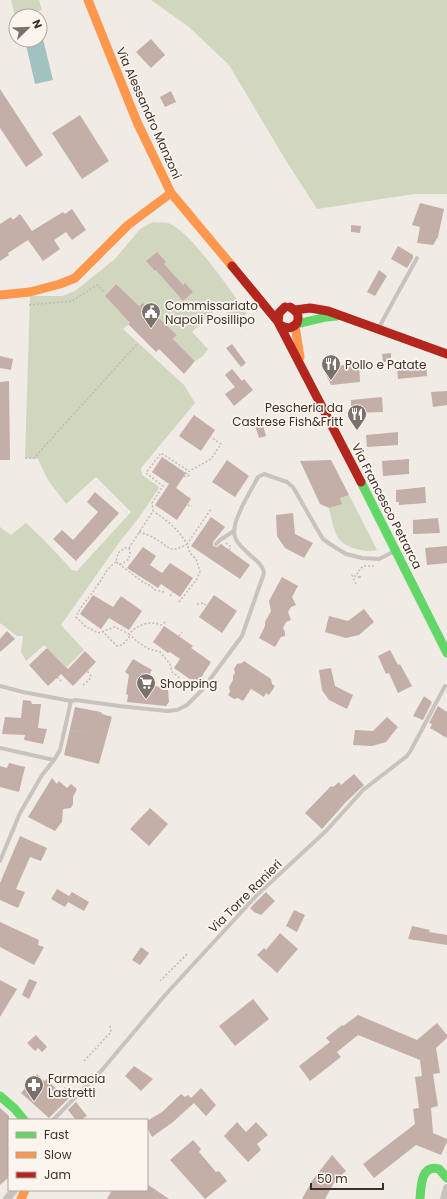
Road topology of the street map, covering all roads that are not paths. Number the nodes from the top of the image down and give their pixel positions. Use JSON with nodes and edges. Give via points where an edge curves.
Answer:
{"nodes":[{"id":1,"x":88,"y":0,"type":"edge"},
{"id":2,"x":171,"y":193,"type":"junction"},
{"id":3,"x":418,"y":258,"type":"dead end"},
{"id":4,"x":0,"y":295,"type":"edge"},
{"id":5,"x":262,"y":302,"type":"junction"},
{"id":6,"x":285,"y":307,"type":"junction"},
{"id":7,"x":295,"y":310,"type":"junction"},
{"id":8,"x":344,"y":316,"type":"junction"},
{"id":9,"x":280,"y":324,"type":"junction"},
{"id":10,"x":296,"y":325,"type":"junction"},
{"id":11,"x":378,"y":329,"type":"junction"},
{"id":12,"x":446,"y":354,"type":"edge"},
{"id":13,"x":303,"y":370,"type":"junction"},
{"id":14,"x":234,"y":532,"type":"junction"},
{"id":15,"x":216,"y":544,"type":"dead end"},
{"id":16,"x":396,"y":550,"type":"junction"},
{"id":17,"x":447,"y":653,"type":"edge"},
{"id":18,"x":0,"y":686,"type":"edge"},
{"id":19,"x":445,"y":686,"type":"dead end"},
{"id":20,"x":71,"y":701,"type":"junction"},
{"id":21,"x":0,"y":748,"type":"edge"},
{"id":22,"x":54,"y":760,"type":"junction"},
{"id":23,"x":0,"y":861,"type":"edge"},
{"id":24,"x":0,"y":1096,"type":"edge"},
{"id":25,"x":23,"y":1119,"type":"edge"},
{"id":26,"x":54,"y":1119,"type":"edge"},
{"id":27,"x":447,"y":1178,"type":"edge"},
{"id":28,"x":447,"y":1188,"type":"edge"},
{"id":29,"x":420,"y":1199,"type":"edge"},
{"id":30,"x":444,"y":1199,"type":"edge"}],
"edges":[{"from":1,"to":2,"type":"street","name":"Via Alessandro Manzoni","via":[[137,122]]},
{"from":2,"to":4,"type":"street","via":[[128,225],[75,278],[30,292]]},
{"from":2,"to":5,"type":"street","name":"Via Alessandro Manzoni"},
{"from":3,"to":11,"type":"lane"},
{"from":5,"to":6,"type":"street","via":[[278,308]]},
{"from":5,"to":9,"type":"street","name":"Via Alessandro Manzoni"},
{"from":6,"to":7,"type":"street"},
{"from":6,"to":9,"type":"street","via":[[278,314]]},
{"from":7,"to":8,"type":"street","via":[[315,308]]},
{"from":7,"to":10,"type":"street","via":[[299,317]]},
{"from":8,"to":10,"type":"street","via":[[326,317]]},
{"from":8,"to":11,"type":"street"},
{"from":9,"to":10,"type":"street","via":[[287,328]]},
{"from":9,"to":13,"type":"street","name":"Via Francesco Petrarca"},
{"from":10,"to":13,"type":"street","name":"Via Francesco Petrarca"},
{"from":11,"to":12,"type":"street"},
{"from":13,"to":16,"type":"street","name":"Via Francesco Petrarca"},
{"from":14,"to":15,"type":"lane"},
{"from":14,"to":16,"type":"lane","via":[[236,521],[258,477],[264,474],[287,482],[293,487],[323,538],[346,554],[379,559]]},
{"from":14,"to":20,"type":"lane","via":[[237,542],[263,567],[264,573],[242,636],[202,690],[187,705],[172,711]]},
{"from":16,"to":17,"type":"street","name":"Via Francesco Petrarca"},
{"from":18,"to":20,"type":"lane"},
{"from":19,"to":26,"type":"lane","name":"Via Torre Ranieri","via":[[407,756],[363,790],[308,848],[257,895],[166,994],[102,1070]]},
{"from":20,"to":22,"type":"lane","via":[[62,744]]},
{"from":21,"to":22,"type":"lane"},
{"from":22,"to":23,"type":"lane","via":[[42,775],[20,813]]},
{"from":24,"to":25,"type":"street"},
{"from":27,"to":29,"type":"street","via":[[441,1170],[435,1168],[425,1172]]},
{"from":28,"to":30,"type":"street"}]}
